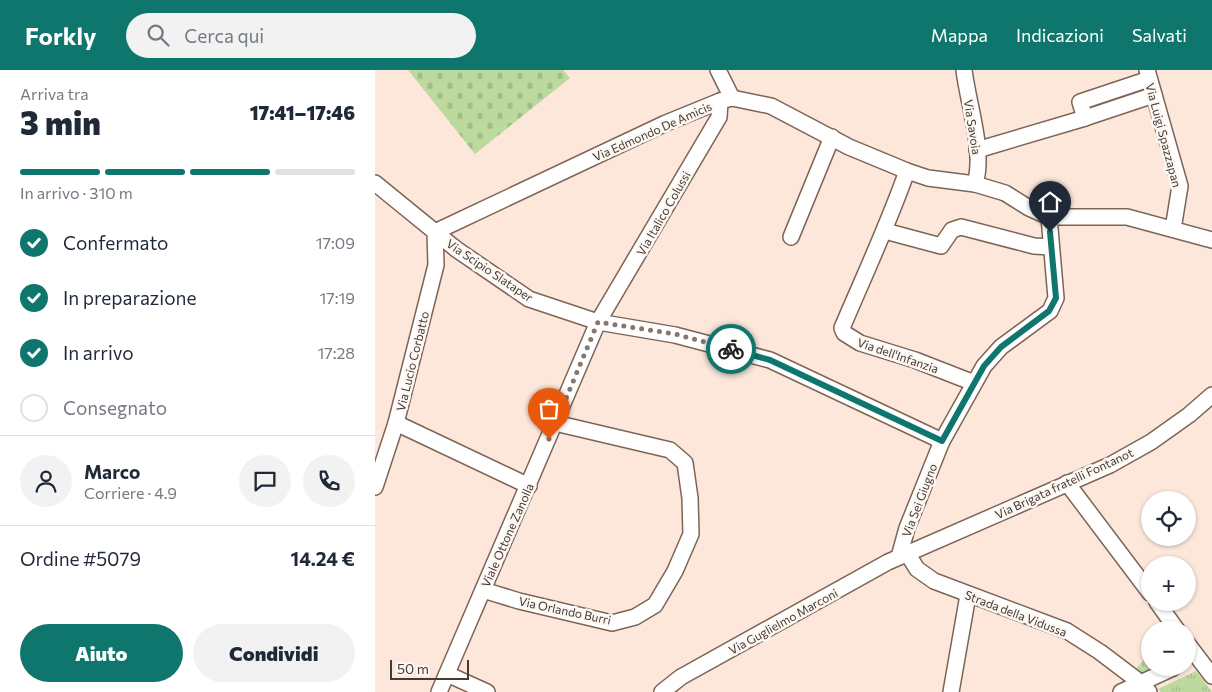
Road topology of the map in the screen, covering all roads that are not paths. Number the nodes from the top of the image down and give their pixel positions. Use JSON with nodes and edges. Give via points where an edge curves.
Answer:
{"nodes":[{"id":1,"x":718,"y":70,"type":"edge"},
{"id":2,"x":964,"y":70,"type":"edge"},
{"id":3,"x":1148,"y":74,"type":"edge"},
{"id":4,"x":1154,"y":95,"type":"junction"},
{"id":5,"x":726,"y":100,"type":"junction"},
{"id":6,"x":1085,"y":118,"type":"junction"},
{"id":7,"x":832,"y":137,"type":"junction"},
{"id":8,"x":977,"y":150,"type":"junction"},
{"id":9,"x":907,"y":172,"type":"junction"},
{"id":10,"x":375,"y":183,"type":"edge"},
{"id":11,"x":975,"y":184,"type":"junction"},
{"id":12,"x":1049,"y":217,"type":"junction"},
{"id":13,"x":1173,"y":229,"type":"junction"},
{"id":14,"x":885,"y":231,"type":"junction"},
{"id":15,"x":435,"y":232,"type":"junction"},
{"id":16,"x":791,"y":237,"type":"dead end"},
{"id":17,"x":1212,"y":240,"type":"edge"},
{"id":18,"x":1051,"y":247,"type":"junction"},
{"id":19,"x":457,"y":249,"type":"junction"},
{"id":20,"x":436,"y":265,"type":"junction"},
{"id":21,"x":598,"y":322,"type":"junction"},
{"id":22,"x":974,"y":383,"type":"junction"},
{"id":23,"x":1212,"y":395,"type":"edge"},
{"id":24,"x":555,"y":423,"type":"junction"},
{"id":25,"x":396,"y":424,"type":"junction"},
{"id":26,"x":942,"y":441,"type":"junction"},
{"id":27,"x":1067,"y":483,"type":"junction"},
{"id":28,"x":529,"y":486,"type":"junction"},
{"id":29,"x":375,"y":487,"type":"edge"},
{"id":30,"x":903,"y":555,"type":"junction"},
{"id":31,"x":1141,"y":581,"type":"edge"},
{"id":32,"x":483,"y":590,"type":"junction"},
{"id":33,"x":968,"y":595,"type":"junction"},
{"id":34,"x":1196,"y":662,"type":"edge"},
{"id":35,"x":447,"y":674,"type":"junction"},
{"id":36,"x":1161,"y":676,"type":"edge"},
{"id":37,"x":1212,"y":676,"type":"edge"},
{"id":38,"x":1145,"y":687,"type":"edge"},
{"id":39,"x":439,"y":692,"type":"edge"},
{"id":40,"x":487,"y":692,"type":"edge"},
{"id":41,"x":662,"y":692,"type":"edge"},
{"id":42,"x":951,"y":692,"type":"edge"},
{"id":43,"x":1121,"y":692,"type":"edge"}],
"edges":[{"from":1,"to":5,"type":"street"},
{"from":2,"to":8,"type":"street","name":"Via Savoia"},
{"from":3,"to":4,"type":"street","name":"Via Luigi Spazzapan"},
{"from":3,"to":6,"type":"street","via":[[1080,102]]},
{"from":4,"to":6,"type":"street"},
{"from":4,"to":13,"type":"street","name":"Via Luigi Spazzapan","via":[[1180,186]]},
{"from":5,"to":7,"type":"street","via":[[771,106]]},
{"from":5,"to":15,"type":"street","name":"Via Edmondo De Amicis","via":[[666,123]]},
{"from":5,"to":21,"type":"street","name":"Via Italico Colussi"},
{"from":6,"to":8,"type":"street"},
{"from":7,"to":9,"type":"street"},
{"from":7,"to":16,"type":"street"},
{"from":8,"to":11,"type":"street","name":"Via Savoia","via":[[979,168]]},
{"from":9,"to":11,"type":"street"},
{"from":9,"to":14,"type":"street","name":"Via dell'Infanzia"},
{"from":10,"to":15,"type":"street"},
{"from":11,"to":12,"type":"street","via":[[1005,193]]},
{"from":12,"to":13,"type":"street","via":[[1127,217]]},
{"from":12,"to":18,"type":"street","name":"Via Sei Giugno"},
{"from":13,"to":17,"type":"street"},
{"from":14,"to":18,"type":"street","via":[[941,246],[952,230],[961,227],[1034,246]]},
{"from":14,"to":22,"type":"street","name":"Via dell'Infanzia","via":[[842,328],[844,333],[860,343]]},
{"from":15,"to":19,"type":"street","name":"Via Scipio Slataper"},
{"from":15,"to":20,"type":"street","name":"Via Lucio Corbatto"},
{"from":18,"to":22,"type":"street","name":"Via Sei Giugno","via":[[1056,298],[1049,311],[1001,347]]},
{"from":19,"to":20,"type":"street"},
{"from":19,"to":21,"type":"street","name":"Via Scipio Slataper","via":[[529,298]]},
{"from":20,"to":25,"type":"street","name":"Via Lucio Corbatto"},
{"from":21,"to":24,"type":"street","name":"Viale Ottone Zanolla"},
{"from":21,"to":26,"type":"street","name":"Via Scipio Slataper","via":[[675,334],[770,360]]},
{"from":22,"to":26,"type":"street","name":"Via Sei Giugno"},
{"from":23,"to":27,"type":"street","name":"Via Brigata fratelli Fontanot","via":[[1151,442]]},
{"from":24,"to":28,"type":"street","name":"Viale Ottone Zanolla"},
{"from":24,"to":32,"type":"street","name":"Via Orlando Burri","via":[[669,450],[685,463],[691,534],[655,605],[635,617],[612,623]]},
{"from":25,"to":28,"type":"street"},
{"from":25,"to":29,"type":"street","name":"Via Lucio Corbatto"},
{"from":26,"to":30,"type":"street","name":"Via Sei Giugno","via":[[907,528]]},
{"from":27,"to":30,"type":"street","name":"Via Brigata fratelli Fontanot"},
{"from":27,"to":31,"type":"street"},
{"from":28,"to":32,"type":"street","name":"Viale Ottone Zanolla"},
{"from":30,"to":33,"type":"street","name":"Strada della Vidussa","via":[[927,576]]},
{"from":30,"to":41,"type":"street","name":"Via Guglielmo Marconi","via":[[681,677]]},
{"from":32,"to":35,"type":"street","name":"Viale Ottone Zanolla"},
{"from":33,"to":38,"type":"street","name":"Strada della Vidussa","via":[[1067,631]]},
{"from":33,"to":42,"type":"street"},
{"from":34,"to":37,"type":"street"},
{"from":35,"to":39,"type":"street","name":"Viale Ottone Zanolla"},
{"from":35,"to":40,"type":"street"},
{"from":36,"to":38,"type":"street"},
{"from":38,"to":43,"type":"street"}]}
